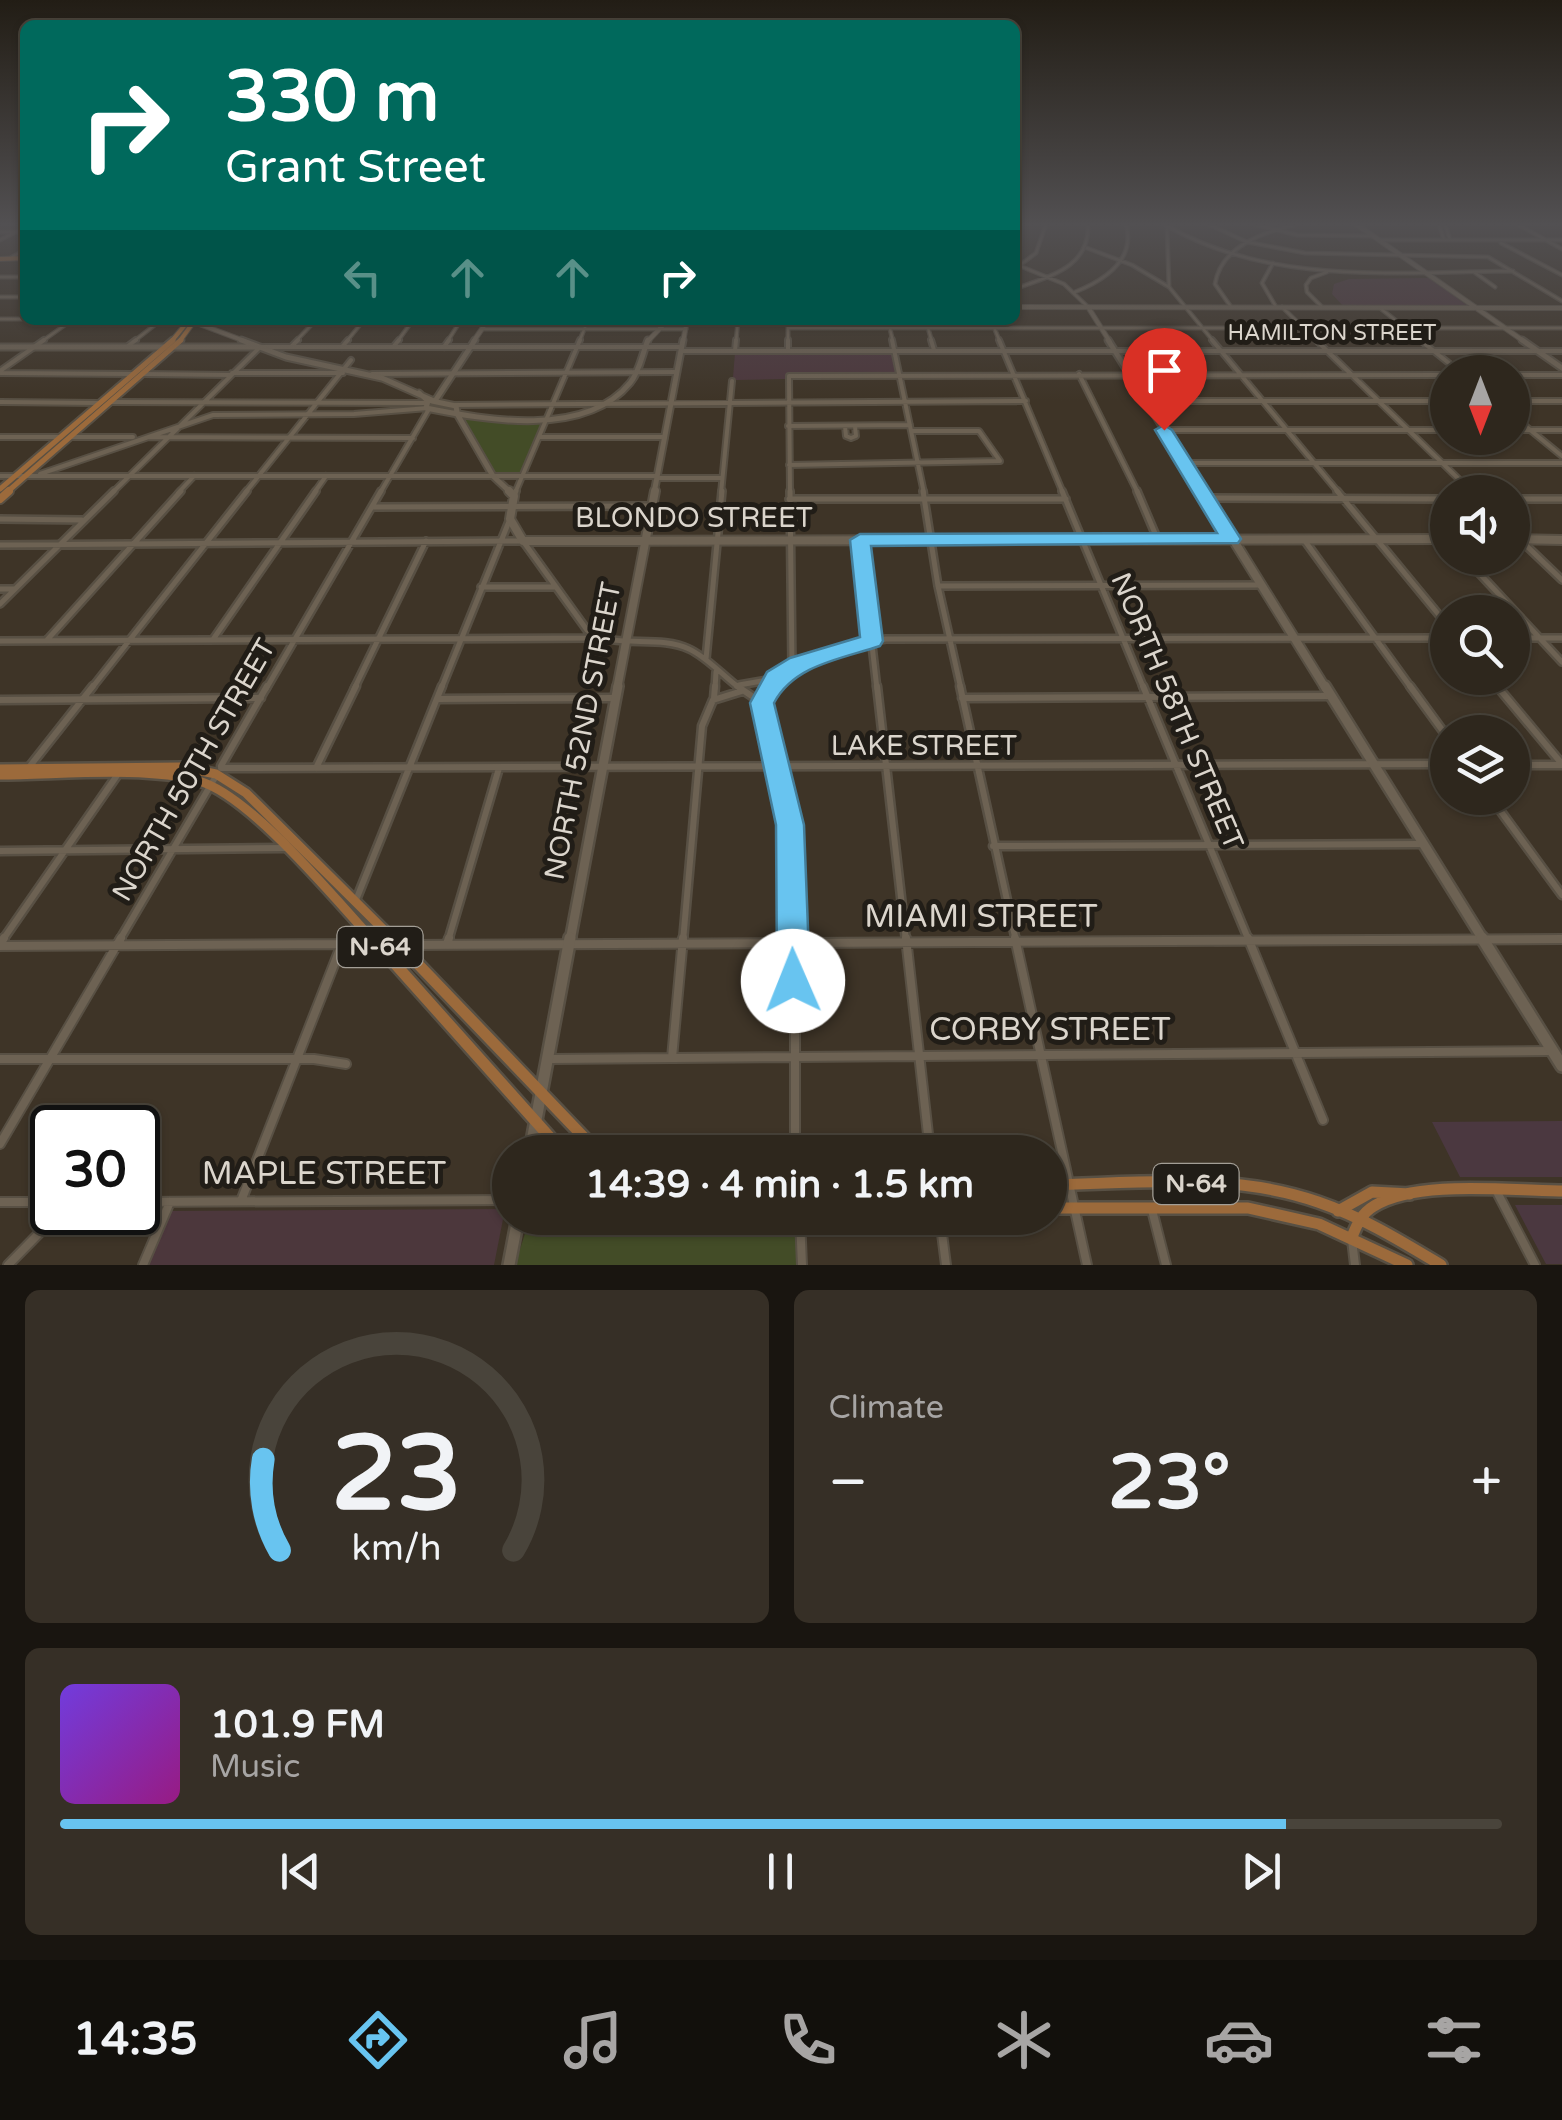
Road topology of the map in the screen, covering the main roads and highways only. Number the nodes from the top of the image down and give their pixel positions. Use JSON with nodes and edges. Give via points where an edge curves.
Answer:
{"nodes":[{"id":1,"x":189,"y":325,"type":"edge"},
{"id":2,"x":171,"y":348,"type":"junction"},
{"id":3,"x":38,"y":476,"type":"road end"},
{"id":4,"x":0,"y":490,"type":"edge"},
{"id":5,"x":0,"y":499,"type":"edge"},
{"id":6,"x":0,"y":772,"type":"edge"},
{"id":7,"x":216,"y":776,"type":"junction"},
{"id":8,"x":548,"y":1135,"type":"edge"},
{"id":9,"x":582,"y":1135,"type":"edge"},
{"id":10,"x":1067,"y":1185,"type":"edge"},
{"id":11,"x":1562,"y":1192,"type":"edge"},
{"id":12,"x":1414,"y":1195,"type":"junction"},
{"id":13,"x":1067,"y":1208,"type":"edge"},
{"id":14,"x":1338,"y":1211,"type":"junction"},
{"id":15,"x":1357,"y":1220,"type":"junction"},
{"id":16,"x":1352,"y":1236,"type":"junction"},
{"id":17,"x":1407,"y":1265,"type":"edge"},
{"id":18,"x":1441,"y":1265,"type":"edge"}],
"edges":[{"from":1,"to":2,"type":"main road"},
{"from":2,"to":4,"type":"main road"},
{"from":2,"to":5,"type":"main road"},
{"from":3,"to":5,"type":"main road"},
{"from":6,"to":7,"type":"main road","number":"N-64"},
{"from":6,"to":7,"type":"main road","number":"N-64","via":[[181,767]]},
{"from":7,"to":8,"type":"main road","number":"N-64"},
{"from":7,"to":9,"type":"main road","number":"N-64","via":[[246,792]]},
{"from":10,"to":14,"type":"main road","number":"N-64","via":[[1227,1184],[1300,1196]]},
{"from":11,"to":12,"type":"main road"},
{"from":12,"to":14,"type":"main road","via":[[1386,1187]]},
{"from":12,"to":15,"type":"main road","via":[[1384,1200]]},
{"from":13,"to":16,"type":"main road","number":"N-64","via":[[1248,1208]]},
{"from":14,"to":15,"type":"main road","number":"N-64"},
{"from":15,"to":16,"type":"main road"},
{"from":15,"to":18,"type":"main road"},
{"from":16,"to":17,"type":"main road"}]}
